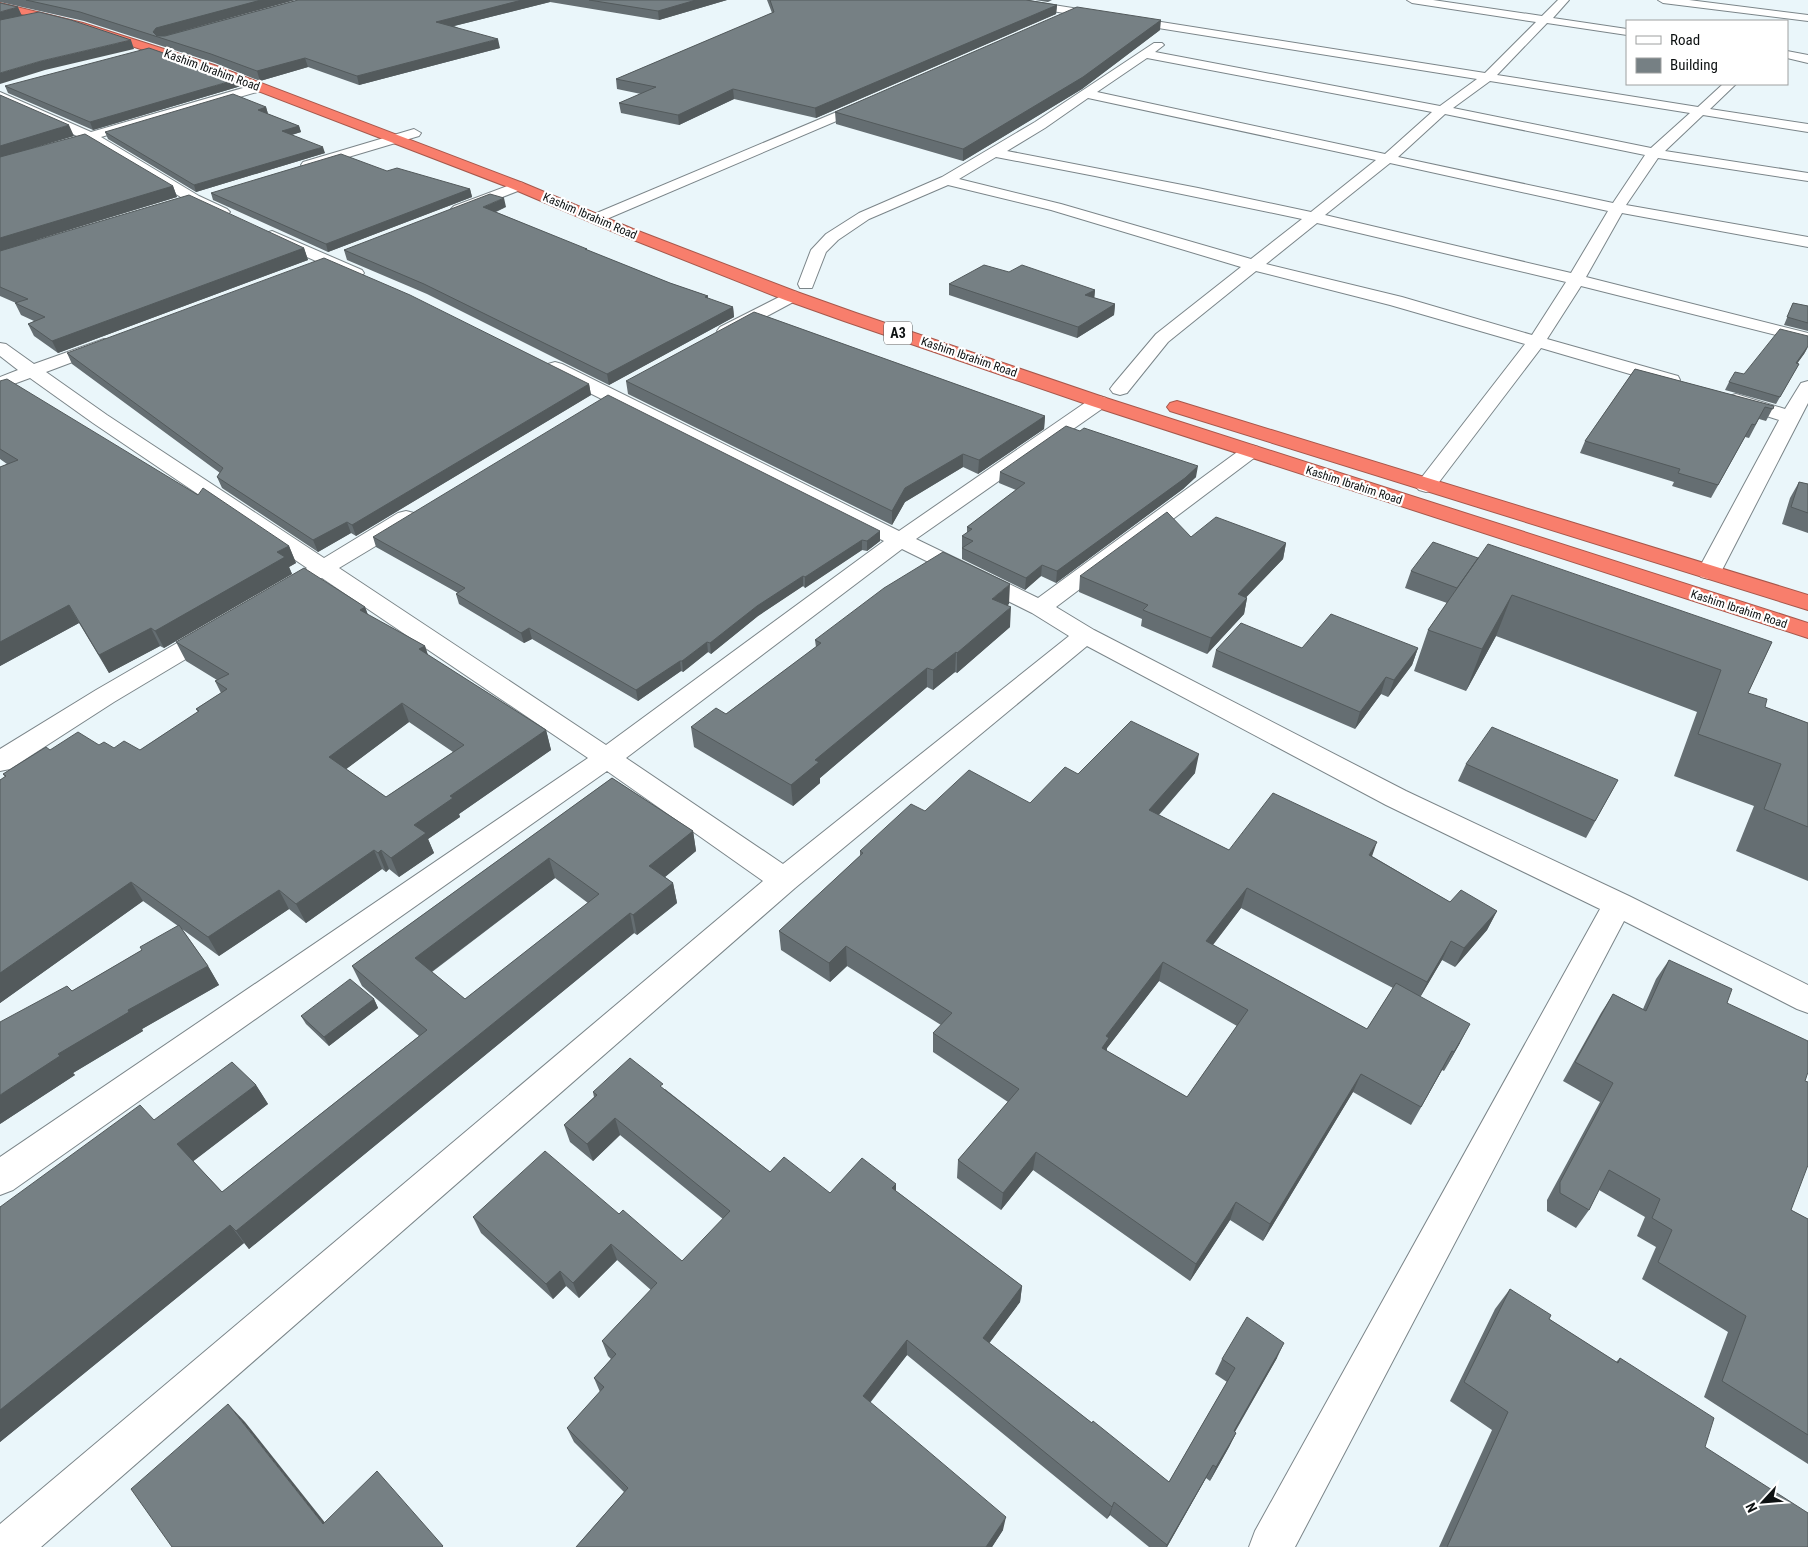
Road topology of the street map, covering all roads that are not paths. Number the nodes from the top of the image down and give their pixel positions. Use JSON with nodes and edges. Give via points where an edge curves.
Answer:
{"nodes":[{"id":1,"x":10,"y":0,"type":"edge"},
{"id":2,"x":1002,"y":0,"type":"edge"},
{"id":3,"x":1412,"y":0,"type":"edge"},
{"id":4,"x":1564,"y":0,"type":"edge"},
{"id":5,"x":1663,"y":0,"type":"edge"},
{"id":6,"x":1096,"y":3,"type":"dead end"},
{"id":7,"x":0,"y":6,"type":"edge"},
{"id":8,"x":1803,"y":7,"type":"dead end"},
{"id":9,"x":1073,"y":12,"type":"junction"},
{"id":10,"x":44,"y":16,"type":"junction"},
{"id":11,"x":1808,"y":18,"type":"edge"},
{"id":12,"x":1545,"y":20,"type":"junction"},
{"id":13,"x":1790,"y":20,"type":"edge"},
{"id":14,"x":1056,"y":21,"type":"edge"},
{"id":15,"x":18,"y":22,"type":"edge"},
{"id":16,"x":1185,"y":28,"type":"junction"},
{"id":17,"x":1626,"y":32,"type":"edge"},
{"id":18,"x":154,"y":49,"type":"junction"},
{"id":19,"x":1144,"y":54,"type":"junction"},
{"id":20,"x":1788,"y":55,"type":"edge"},
{"id":21,"x":125,"y":56,"type":"edge"},
{"id":22,"x":1808,"y":59,"type":"edge"},
{"id":23,"x":1488,"y":77,"type":"junction"},
{"id":24,"x":1729,"y":85,"type":"edge"},
{"id":25,"x":260,"y":87,"type":"junction"},
{"id":26,"x":3,"y":91,"type":"edge"},
{"id":27,"x":1087,"y":94,"type":"junction"},
{"id":28,"x":878,"y":99,"type":"edge"},
{"id":29,"x":1442,"y":110,"type":"junction"},
{"id":30,"x":1701,"y":111,"type":"junction"},
{"id":31,"x":1808,"y":128,"type":"edge"},
{"id":32,"x":414,"y":133,"type":"junction"},
{"id":33,"x":90,"y":136,"type":"junction"},
{"id":34,"x":393,"y":139,"type":"junction"},
{"id":35,"x":63,"y":144,"type":"edge"},
{"id":36,"x":992,"y":152,"type":"junction"},
{"id":37,"x":1654,"y":153,"type":"junction"},
{"id":38,"x":1387,"y":159,"type":"junction"},
{"id":39,"x":298,"y":168,"type":"edge"},
{"id":40,"x":1808,"y":177,"type":"edge"},
{"id":41,"x":947,"y":180,"type":"junction"},
{"id":42,"x":518,"y":186,"type":"junction"},
{"id":43,"x":1617,"y":208,"type":"junction"},
{"id":44,"x":617,"y":210,"type":"junction"},
{"id":45,"x":446,"y":214,"type":"edge"},
{"id":46,"x":597,"y":218,"type":"junction"},
{"id":47,"x":1311,"y":218,"type":"junction"},
{"id":48,"x":644,"y":220,"type":"dead end"},
{"id":49,"x":1808,"y":242,"type":"edge"},
{"id":50,"x":1252,"y":265,"type":"junction"},
{"id":51,"x":1575,"y":280,"type":"junction"},
{"id":52,"x":378,"y":282,"type":"edge"},
{"id":53,"x":797,"y":286,"type":"junction"},
{"id":54,"x":713,"y":338,"type":"edge"},
{"id":55,"x":963,"y":338,"type":"dead end"},
{"id":56,"x":1808,"y":338,"type":"edge"},
{"id":57,"x":115,"y":340,"type":"edge"},
{"id":58,"x":1537,"y":341,"type":"junction"},
{"id":59,"x":0,"y":348,"type":"edge"},
{"id":60,"x":540,"y":360,"type":"edge"},
{"id":61,"x":32,"y":371,"type":"junction"},
{"id":62,"x":0,"y":383,"type":"edge"},
{"id":63,"x":1691,"y":386,"type":"edge"},
{"id":64,"x":1808,"y":386,"type":"edge"},
{"id":65,"x":1107,"y":391,"type":"junction"},
{"id":66,"x":1138,"y":394,"type":"dead end"},
{"id":67,"x":1718,"y":394,"type":"edge"},
{"id":68,"x":1165,"y":403,"type":"dead end"},
{"id":69,"x":1792,"y":424,"type":"junction"},
{"id":70,"x":1251,"y":451,"type":"junction"},
{"id":71,"x":1426,"y":486,"type":"junction"},
{"id":72,"x":424,"y":507,"type":"edge"},
{"id":73,"x":900,"y":540,"type":"junction"},
{"id":74,"x":323,"y":568,"type":"junction"},
{"id":75,"x":1709,"y":572,"type":"junction"},
{"id":76,"x":289,"y":588,"type":"edge"},
{"id":77,"x":1808,"y":603,"type":"edge"},
{"id":78,"x":1040,"y":608,"type":"junction"},
{"id":79,"x":231,"y":622,"type":"edge"},
{"id":80,"x":1808,"y":631,"type":"edge"},
{"id":81,"x":1085,"y":635,"type":"junction"},
{"id":82,"x":606,"y":758,"type":"junction"},
{"id":83,"x":0,"y":762,"type":"edge"},
{"id":84,"x":784,"y":880,"type":"junction"},
{"id":85,"x":1618,"y":904,"type":"junction"},
{"id":86,"x":1808,"y":1000,"type":"edge"},
{"id":87,"x":0,"y":1178,"type":"edge"},
{"id":88,"x":7,"y":1547,"type":"edge"},
{"id":89,"x":1271,"y":1547,"type":"edge"}],
"edges":[{"from":1,"to":32,"type":"highway","name":"Kashim Ibrahim Road","via":[[122,28],[244,66]]},
{"from":2,"to":9,"type":"street"},
{"from":3,"to":12,"type":"street"},
{"from":4,"to":12,"type":"street"},
{"from":5,"to":13,"type":"street"},
{"from":6,"to":9,"type":"street"},
{"from":7,"to":10,"type":"highway","name":"Kashim Ibrahim Road","number":"A3"},
{"from":8,"to":13,"type":"street"},
{"from":9,"to":14,"type":"street"},
{"from":9,"to":16,"type":"street"},
{"from":10,"to":15,"type":"street"},
{"from":10,"to":18,"type":"highway","name":"Kashim Ibrahim Road","number":"A3"},
{"from":11,"to":13,"type":"street"},
{"from":12,"to":17,"type":"street"},
{"from":12,"to":23,"type":"street"},
{"from":16,"to":19,"type":"street"},
{"from":16,"to":23,"type":"street"},
{"from":18,"to":21,"type":"street"},
{"from":18,"to":25,"type":"highway","name":"Kashim Ibrahim Road","number":"A3"},
{"from":19,"to":27,"type":"street"},
{"from":19,"to":29,"type":"street"},
{"from":20,"to":22,"type":"street"},
{"from":23,"to":29,"type":"street"},
{"from":23,"to":30,"type":"street"},
{"from":24,"to":30,"type":"street"},
{"from":25,"to":33,"type":"street"},
{"from":25,"to":34,"type":"highway","name":"Kashim Ibrahim Road","number":"A3"},
{"from":26,"to":33,"type":"street","via":[[62,125]]},
{"from":27,"to":36,"type":"street"},
{"from":27,"to":38,"type":"street"},
{"from":28,"to":44,"type":"street"},
{"from":29,"to":37,"type":"street"},
{"from":29,"to":38,"type":"street"},
{"from":30,"to":31,"type":"street"},
{"from":30,"to":37,"type":"street"},
{"from":32,"to":34,"type":"street"},
{"from":32,"to":44,"type":"highway","name":"Kashim Ibrahim Road"},
{"from":33,"to":35,"type":"street"},
{"from":33,"to":52,"type":"street","via":[[195,199]]},
{"from":34,"to":39,"type":"street"},
{"from":34,"to":42,"type":"highway","name":"Kashim Ibrahim Road","number":"A3"},
{"from":36,"to":41,"type":"street"},
{"from":36,"to":47,"type":"street"},
{"from":37,"to":40,"type":"street"},
{"from":37,"to":43,"type":"street"},
{"from":38,"to":43,"type":"street"},
{"from":38,"to":47,"type":"street"},
{"from":41,"to":50,"type":"street","via":[[1056,207]]},
{"from":41,"to":53,"type":"street","via":[[864,216],[832,237],[819,250]]},
{"from":42,"to":45,"type":"street"},
{"from":42,"to":46,"type":"highway","name":"Kashim Ibrahim Road","number":"A3"},
{"from":43,"to":49,"type":"street"},
{"from":43,"to":51,"type":"street"},
{"from":44,"to":46,"type":"street"},
{"from":44,"to":48,"type":"highway","name":"Kashim Ibrahim Road"},
{"from":46,"to":53,"type":"highway","name":"Kashim Ibrahim Road","number":"A3"},
{"from":47,"to":50,"type":"street"},
{"from":47,"to":51,"type":"street","via":[[1399,236]]},
{"from":50,"to":58,"type":"street"},
{"from":50,"to":65,"type":"street","via":[[1162,338]]},
{"from":51,"to":56,"type":"street"},
{"from":51,"to":58,"type":"street"},
{"from":53,"to":54,"type":"street"},
{"from":53,"to":55,"type":"highway","name":"Kashim Ibrahim Road","number":"A3"},
{"from":53,"to":65,"type":"highway","name":"Kashim Ibrahim Road","number":"A3"},
{"from":57,"to":61,"type":"street"},
{"from":58,"to":63,"type":"street"},
{"from":58,"to":71,"type":"street"},
{"from":59,"to":61,"type":"street"},
{"from":60,"to":73,"type":"street"},
{"from":61,"to":62,"type":"street"},
{"from":61,"to":74,"type":"street"},
{"from":64,"to":69,"type":"street"},
{"from":65,"to":66,"type":"highway","name":"Kashim Ibrahim Road","number":"A3"},
{"from":65,"to":70,"type":"highway","name":"Kashim Ibrahim Road","number":"A3"},
{"from":65,"to":73,"type":"street"},
{"from":67,"to":69,"type":"street"},
{"from":68,"to":71,"type":"highway","name":"Kashim Ibrahim Road"},
{"from":69,"to":75,"type":"street"},
{"from":70,"to":78,"type":"street"},
{"from":70,"to":80,"type":"highway","name":"Kashim Ibrahim Road","number":"A3"},
{"from":71,"to":75,"type":"highway","name":"Kashim Ibrahim Road"},
{"from":72,"to":74,"type":"street"},
{"from":73,"to":78,"type":"street"},
{"from":73,"to":82,"type":"street"},
{"from":74,"to":76,"type":"street"},
{"from":74,"to":82,"type":"street"},
{"from":75,"to":77,"type":"highway","name":"Kashim Ibrahim Road"},
{"from":78,"to":81,"type":"street"},
{"from":79,"to":83,"type":"street"},
{"from":81,"to":84,"type":"street"},
{"from":81,"to":85,"type":"street","via":[[1396,798]]},
{"from":82,"to":84,"type":"street"},
{"from":82,"to":87,"type":"street"},
{"from":84,"to":88,"type":"street"},
{"from":85,"to":86,"type":"street"},
{"from":85,"to":89,"type":"street"}]}
